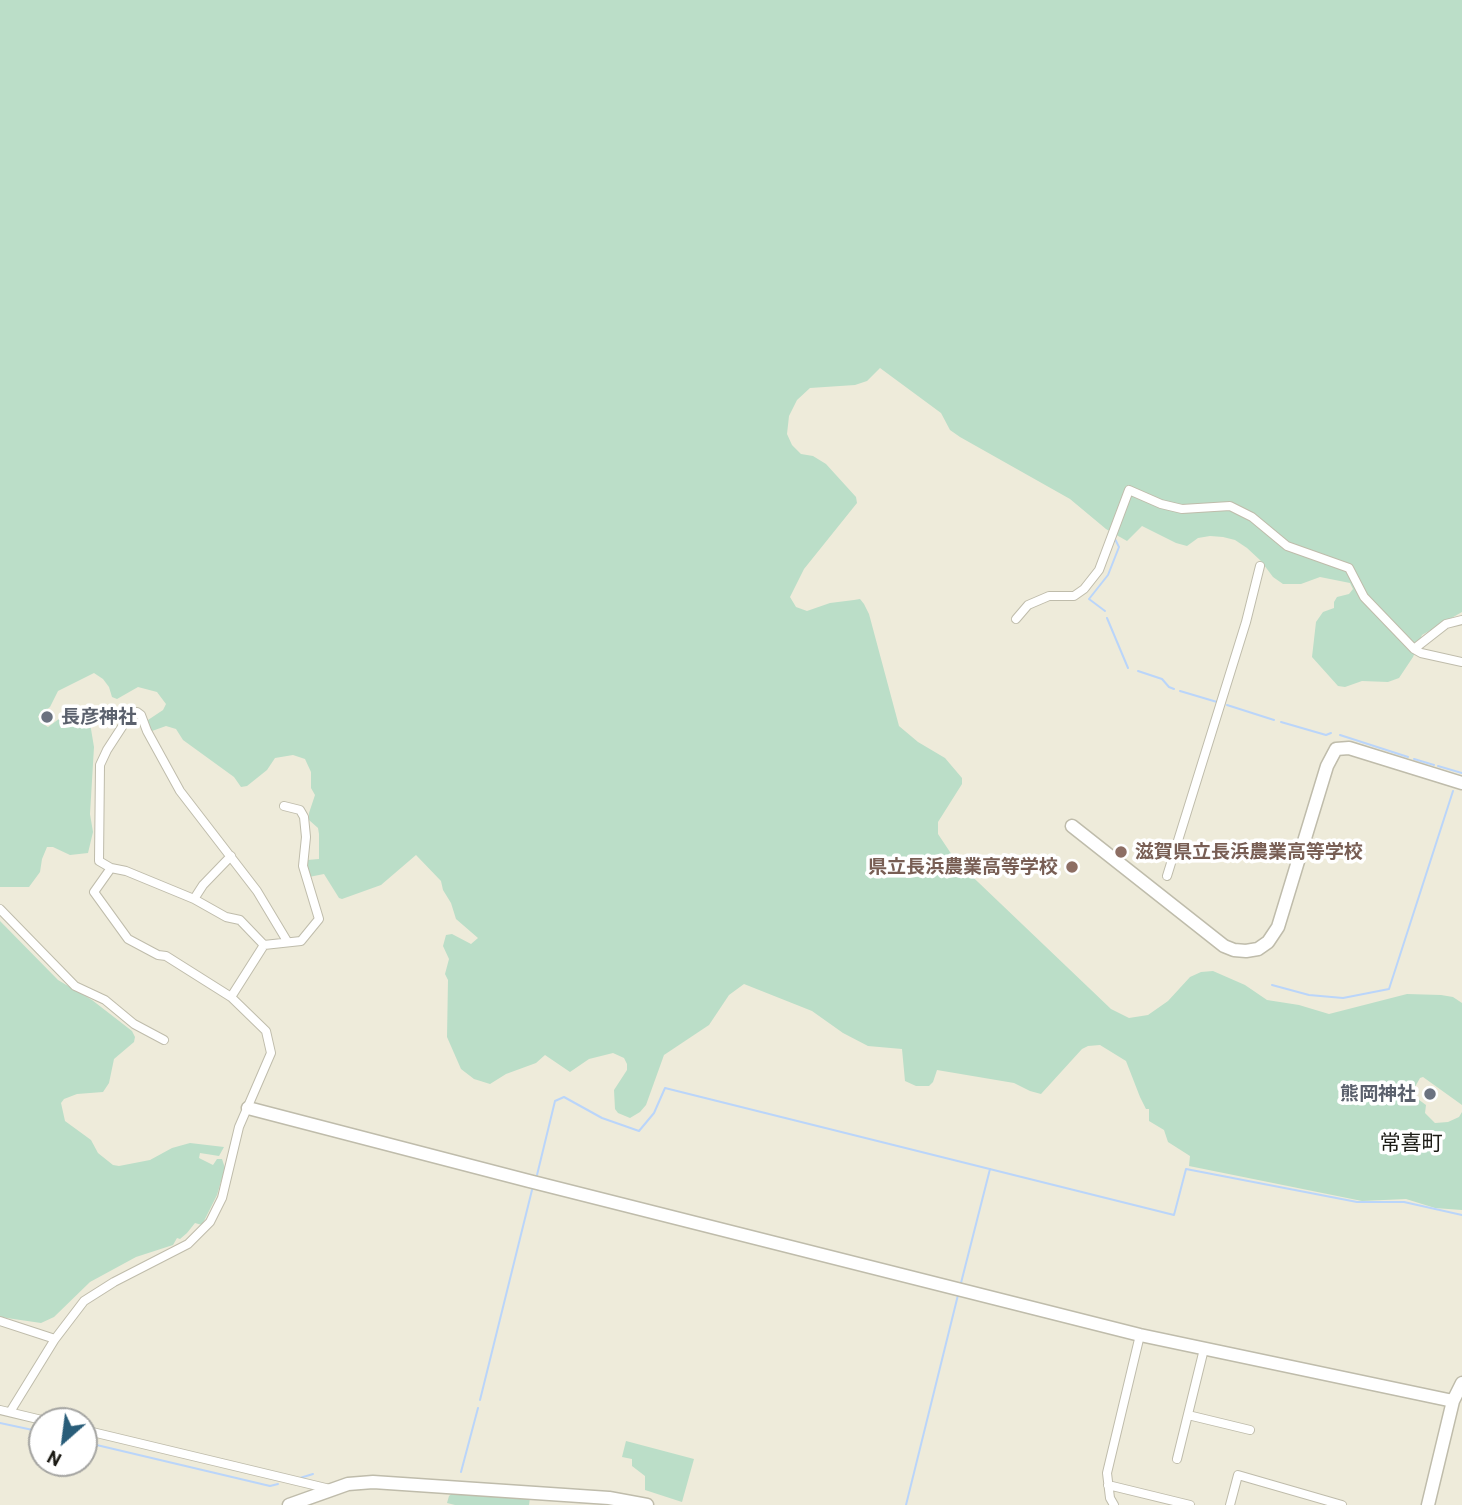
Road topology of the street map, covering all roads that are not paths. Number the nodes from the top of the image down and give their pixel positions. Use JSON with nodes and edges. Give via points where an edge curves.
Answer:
{"nodes":[{"id":1,"x":1259,"y":566,"type":"dead end"},
{"id":2,"x":1016,"y":619,"type":"dead end"},
{"id":3,"x":1462,"y":620,"type":"edge"},
{"id":4,"x":1414,"y":649,"type":"junction"},
{"id":5,"x":1462,"y":662,"type":"edge"},
{"id":6,"x":1462,"y":783,"type":"edge"},
{"id":7,"x":284,"y":806,"type":"dead end"},
{"id":8,"x":1072,"y":826,"type":"dead end"},
{"id":9,"x":231,"y":856,"type":"junction"},
{"id":10,"x":111,"y":868,"type":"junction"},
{"id":11,"x":1167,"y":876,"type":"dead end"},
{"id":12,"x":194,"y":899,"type":"junction"},
{"id":13,"x":0,"y":909,"type":"edge"},
{"id":14,"x":287,"y":941,"type":"junction"},
{"id":15,"x":264,"y":945,"type":"junction"},
{"id":16,"x":230,"y":996,"type":"junction"},
{"id":17,"x":164,"y":1040,"type":"dead end"},
{"id":18,"x":248,"y":1108,"type":"junction"},
{"id":19,"x":0,"y":1321,"type":"edge"},
{"id":20,"x":1140,"y":1335,"type":"junction"},
{"id":21,"x":55,"y":1339,"type":"junction"},
{"id":22,"x":1205,"y":1349,"type":"junction"},
{"id":23,"x":1462,"y":1383,"type":"edge"},
{"id":24,"x":1454,"y":1401,"type":"junction"},
{"id":25,"x":0,"y":1410,"type":"edge"},
{"id":26,"x":10,"y":1412,"type":"junction"},
{"id":27,"x":1188,"y":1415,"type":"junction"},
{"id":28,"x":28,"y":1416,"type":"edge"},
{"id":29,"x":1250,"y":1430,"type":"dead end"},
{"id":30,"x":98,"y":1433,"type":"edge"},
{"id":31,"x":1177,"y":1459,"type":"dead end"},
{"id":32,"x":1108,"y":1485,"type":"junction"},
{"id":33,"x":330,"y":1489,"type":"junction"},
{"id":34,"x":1110,"y":1503,"type":"edge"},
{"id":35,"x":289,"y":1505,"type":"edge"},
{"id":36,"x":647,"y":1505,"type":"edge"},
{"id":37,"x":1190,"y":1505,"type":"edge"},
{"id":38,"x":1230,"y":1505,"type":"edge"},
{"id":39,"x":1342,"y":1505,"type":"edge"},
{"id":40,"x":1427,"y":1505,"type":"edge"}],
"edges":[{"from":1,"to":11,"type":"street","via":[[1247,622]]},
{"from":2,"to":4,"type":"street","via":[[1028,605],[1049,596],[1074,596],[1084,589],[1099,569],[1129,490],[1182,509],[1230,506],[1252,517],[1287,546],[1349,568],[1364,597]]},
{"from":3,"to":4,"type":"street","via":[[1446,624]]},
{"from":4,"to":5,"type":"street"},
{"from":6,"to":8,"type":"street","via":[[1349,748],[1336,749],[1327,765],[1278,927],[1268,942],[1246,951],[1224,946]]},
{"from":7,"to":14,"type":"street","via":[[300,810],[304,817],[303,866],[319,919],[301,941]]},
{"from":9,"to":10,"type":"street","via":[[180,791],[138,712],[131,713],[100,765],[99,860]]},
{"from":9,"to":12,"type":"street"},
{"from":9,"to":14,"type":"street"},
{"from":10,"to":12,"type":"street"},
{"from":10,"to":16,"type":"street","via":[[94,892],[128,939],[166,956]]},
{"from":12,"to":15,"type":"street","via":[[240,920]]},
{"from":13,"to":17,"type":"street","via":[[75,986],[105,1000],[134,1024]]},
{"from":14,"to":15,"type":"street"},
{"from":15,"to":16,"type":"street"},
{"from":16,"to":18,"type":"street","via":[[266,1031],[271,1053]]},
{"from":18,"to":20,"type":"street"},
{"from":18,"to":21,"type":"street","via":[[222,1198],[210,1222],[188,1244],[84,1301]]},
{"from":19,"to":21,"type":"street"},
{"from":20,"to":22,"type":"street"},
{"from":20,"to":32,"type":"street","via":[[1111,1450]]},
{"from":21,"to":26,"type":"street"},
{"from":22,"to":24,"type":"street"},
{"from":22,"to":27,"type":"street"},
{"from":23,"to":24,"type":"street"},
{"from":24,"to":40,"type":"street"},
{"from":25,"to":26,"type":"street"},
{"from":26,"to":28,"type":"street"},
{"from":27,"to":29,"type":"street"},
{"from":27,"to":31,"type":"street"},
{"from":30,"to":33,"type":"street"},
{"from":32,"to":34,"type":"street"},
{"from":32,"to":37,"type":"street"},
{"from":33,"to":35,"type":"street"},
{"from":33,"to":36,"type":"street","via":[[392,1482],[609,1498]]},
{"from":38,"to":39,"type":"street","via":[[1238,1475]]}]}
